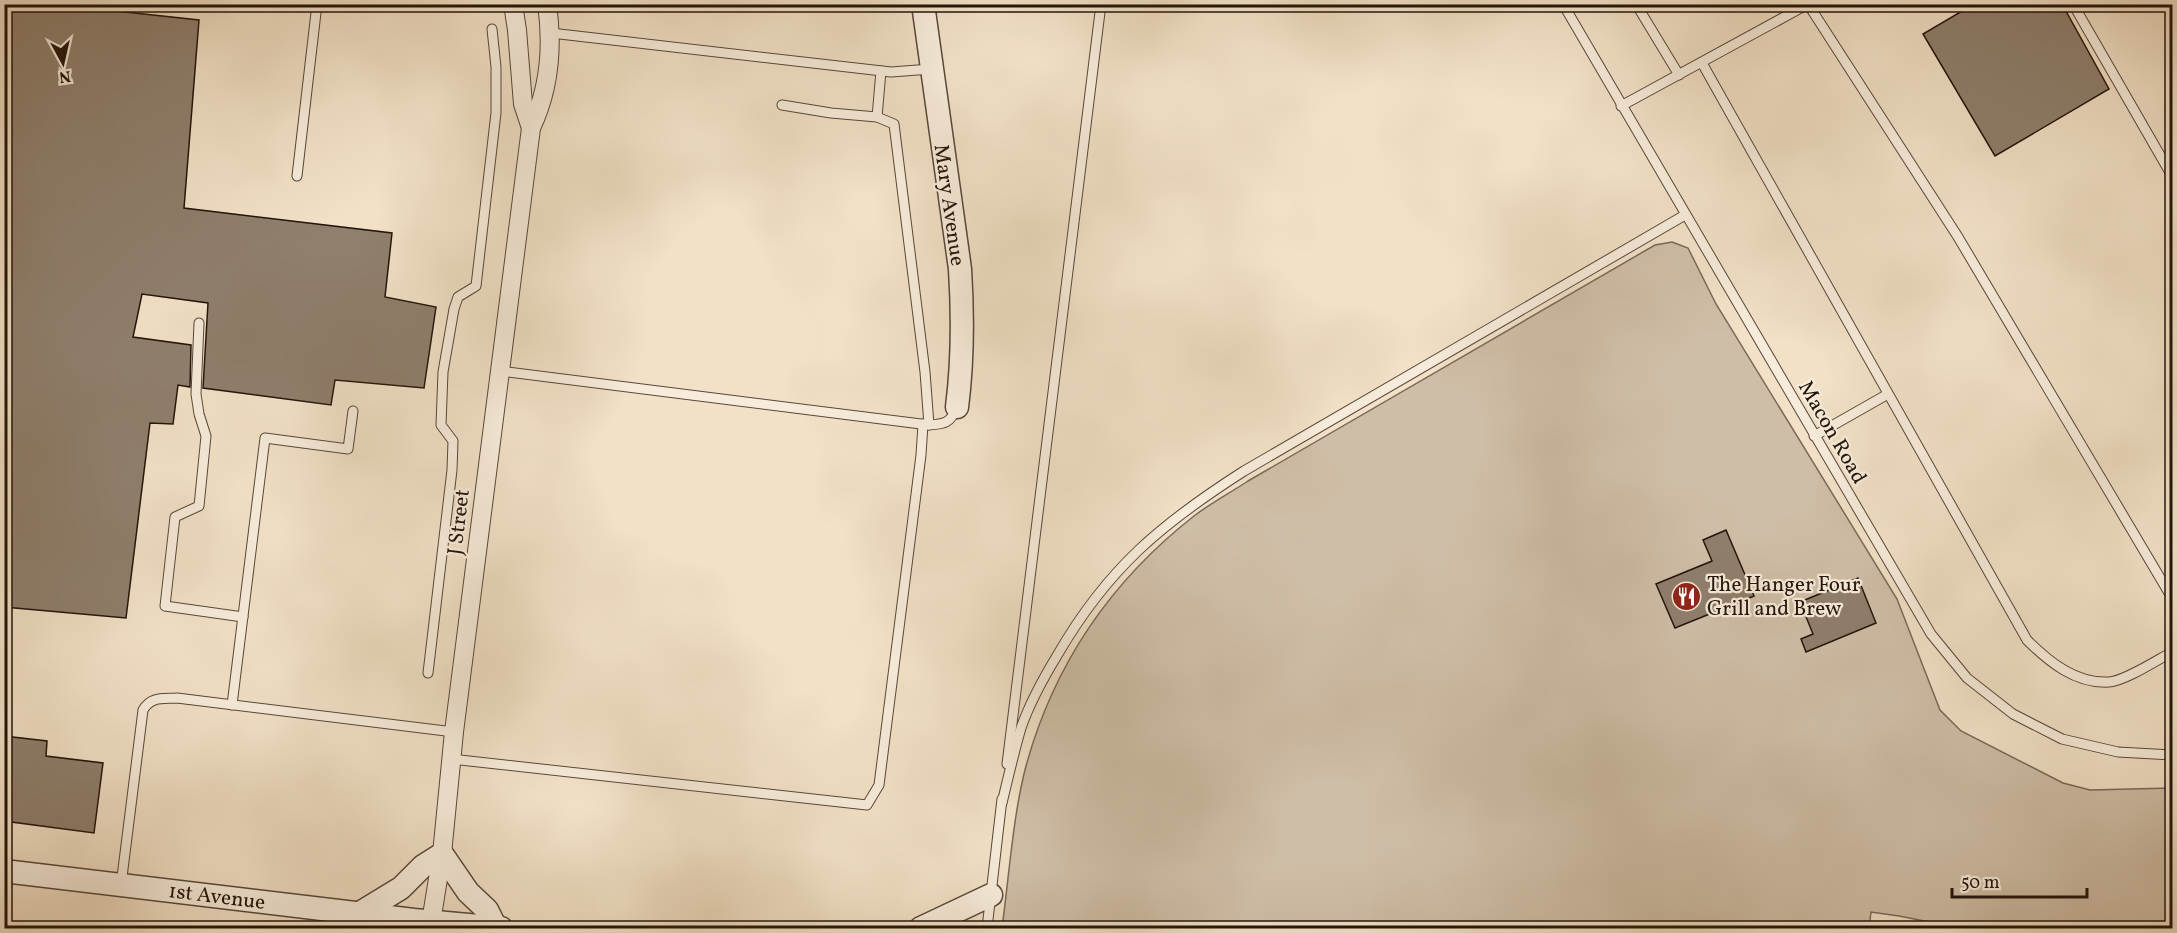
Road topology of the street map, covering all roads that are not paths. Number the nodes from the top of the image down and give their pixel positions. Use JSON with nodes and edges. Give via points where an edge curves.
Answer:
{"nodes":[{"id":1,"x":317,"y":4,"type":"edge"},
{"id":2,"x":513,"y":4,"type":"edge"},
{"id":3,"x":547,"y":4,"type":"edge"},
{"id":4,"x":923,"y":4,"type":"edge"},
{"id":5,"x":1101,"y":4,"type":"edge"},
{"id":6,"x":1563,"y":4,"type":"edge"},
{"id":7,"x":1636,"y":4,"type":"edge"},
{"id":8,"x":2073,"y":4,"type":"edge"},
{"id":9,"x":492,"y":29,"type":"dead end"},
{"id":10,"x":550,"y":33,"type":"junction"},
{"id":11,"x":1702,"y":63,"type":"junction"},
{"id":12,"x":931,"y":69,"type":"junction"},
{"id":13,"x":881,"y":71,"type":"junction"},
{"id":14,"x":1679,"y":75,"type":"junction"},
{"id":15,"x":782,"y":105,"type":"dead end"},
{"id":16,"x":1622,"y":106,"type":"junction"},
{"id":17,"x":877,"y":117,"type":"junction"},
{"id":18,"x":531,"y":128,"type":"junction"},
{"id":19,"x":297,"y":176,"type":"dead end"},
{"id":20,"x":2172,"y":176,"type":"edge"},
{"id":21,"x":1685,"y":215,"type":"junction"},
{"id":22,"x":199,"y":323,"type":"dead end"},
{"id":23,"x":500,"y":372,"type":"junction"},
{"id":24,"x":1888,"y":394,"type":"junction"},
{"id":25,"x":957,"y":406,"type":"joint"},
{"id":26,"x":353,"y":411,"type":"dead end"},
{"id":27,"x":926,"y":424,"type":"junction"},
{"id":28,"x":1815,"y":436,"type":"junction"},
{"id":29,"x":2172,"y":598,"type":"edge"},
{"id":30,"x":243,"y":617,"type":"junction"},
{"id":31,"x":2172,"y":652,"type":"edge"},
{"id":32,"x":428,"y":673,"type":"dead end"},
{"id":33,"x":232,"y":705,"type":"junction"},
{"id":34,"x":454,"y":732,"type":"junction"},
{"id":35,"x":2172,"y":755,"type":"edge"},
{"id":36,"x":451,"y":759,"type":"junction"},
{"id":37,"x":1002,"y":803,"type":"junction"},
{"id":38,"x":442,"y":854,"type":"junction"},
{"id":39,"x":4,"y":871,"type":"edge"},
{"id":40,"x":121,"y":885,"type":"junction"},
{"id":41,"x":991,"y":895,"type":"junction"},
{"id":42,"x":360,"y":913,"type":"junction"},
{"id":43,"x":431,"y":925,"type":"edge"},
{"id":44,"x":496,"y":928,"type":"edge"},
{"id":45,"x":501,"y":928,"type":"edge"},
{"id":46,"x":921,"y":928,"type":"edge"},
{"id":47,"x":987,"y":928,"type":"edge"}],
"edges":[{"from":1,"to":19,"type":"lane"},
{"from":2,"to":18,"type":"street","name":"J Street","via":[[523,105]]},
{"from":3,"to":10,"type":"street","name":"J Street"},
{"from":4,"to":12,"type":"street","name":"Mary Avenue"},
{"from":5,"to":37,"type":"lane"},
{"from":6,"to":16,"type":"lane","name":"Macon Road"},
{"from":7,"to":14,"type":"lane"},
{"from":8,"to":20,"type":"lane"},
{"from":9,"to":32,"type":"lane","via":[[496,113],[476,286],[458,297],[443,372],[441,425],[453,441],[452,470]]},
{"from":10,"to":13,"type":"lane"},
{"from":10,"to":18,"type":"street","name":"J Street","via":[[542,105]]},
{"from":11,"to":14,"type":"lane"},
{"from":11,"to":24,"type":"lane"},
{"from":11,"to":29,"type":"lane","via":[[1808,4],[1958,237]]},
{"from":12,"to":13,"type":"lane"},
{"from":12,"to":25,"type":"street","name":"Mary Avenue","via":[[960,269],[962,366]]},
{"from":13,"to":17,"type":"lane"},
{"from":14,"to":16,"type":"lane"},
{"from":15,"to":17,"type":"lane"},
{"from":16,"to":21,"type":"lane","name":"Macon Road"},
{"from":17,"to":27,"type":"lane","via":[[894,124],[925,372]]},
{"from":18,"to":23,"type":"street","name":"J Street"},
{"from":21,"to":28,"type":"lane","name":"Macon Road"},
{"from":21,"to":37,"type":"lane","via":[[1244,471],[1155,534],[1091,601],[1041,682],[1022,726]]},
{"from":22,"to":30,"type":"lane","via":[[196,394],[206,436],[199,507],[175,517],[165,606]]},
{"from":23,"to":27,"type":"lane"},
{"from":23,"to":34,"type":"street","name":"J Street"},
{"from":24,"to":28,"type":"lane"},
{"from":24,"to":31,"type":"lane","via":[[2027,640],[2049,662],[2078,677],[2110,682]]},
{"from":25,"to":27,"type":"lane","via":[[953,418],[942,424]]},
{"from":26,"to":30,"type":"lane","via":[[348,448],[265,438]]},
{"from":27,"to":36,"type":"lane","via":[[879,785],[867,805]]},
{"from":28,"to":35,"type":"lane","name":"Macon Road","via":[[1931,634],[1967,678],[2013,714],[2062,739],[2118,752]]},
{"from":30,"to":33,"type":"lane"},
{"from":33,"to":34,"type":"lane"},
{"from":33,"to":40,"type":"lane","via":[[155,699],[143,710]]},
{"from":34,"to":36,"type":"street","name":"J Street"},
{"from":36,"to":38,"type":"street","name":"J Street"},
{"from":37,"to":41,"type":"lane"},
{"from":38,"to":42,"type":"street","via":[[401,888]]},
{"from":38,"to":43,"type":"street","name":"J Street"},
{"from":38,"to":44,"type":"street","via":[[468,892],[487,910]]},
{"from":39,"to":40,"type":"street","name":"1st Avenue"},
{"from":40,"to":42,"type":"street","name":"1st Avenue"},
{"from":41,"to":46,"type":"street"},
{"from":41,"to":47,"type":"lane"},
{"from":42,"to":43,"type":"street","name":"1st Avenue"},
{"from":43,"to":44,"type":"street","name":"1st Avenue"},
{"from":44,"to":45,"type":"street","name":"1st Avenue"}]}
